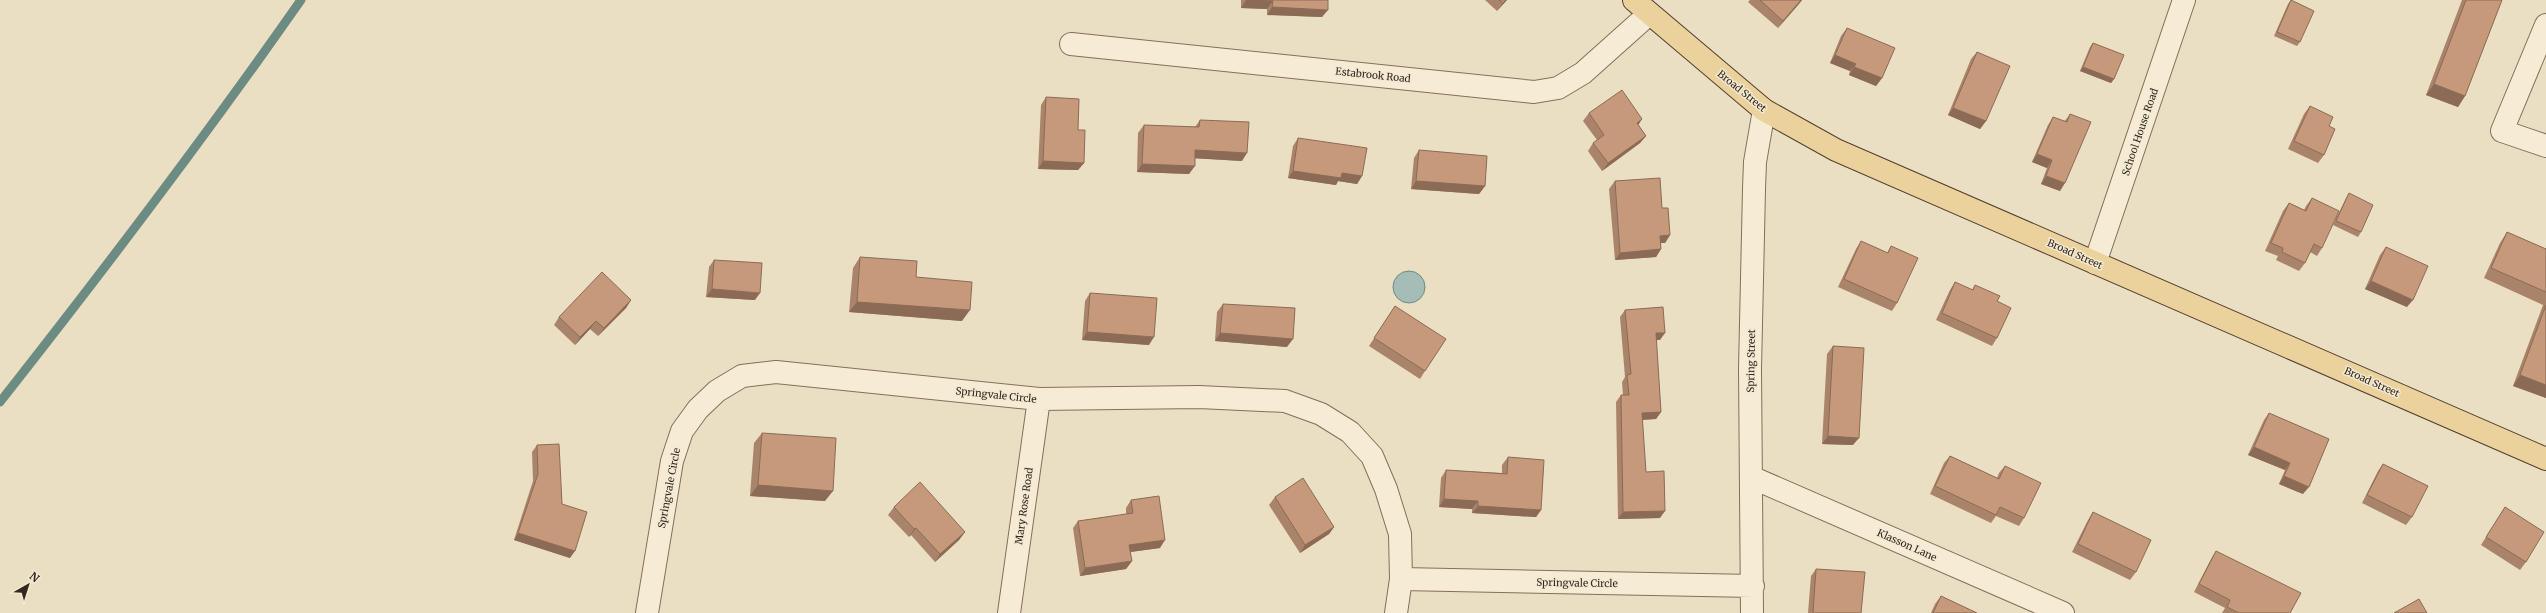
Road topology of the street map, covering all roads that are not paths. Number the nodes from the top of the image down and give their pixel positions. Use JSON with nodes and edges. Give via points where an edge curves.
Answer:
{"nodes":[{"id":1,"x":2184,"y":0,"type":"edge"},
{"id":2,"x":1641,"y":7,"type":"edge"},
{"id":3,"x":2546,"y":25,"type":"edge"},
{"id":4,"x":1071,"y":44,"type":"dead end"},
{"id":5,"x":1764,"y":110,"type":"junction"},
{"id":6,"x":2546,"y":146,"type":"edge"},
{"id":7,"x":2095,"y":264,"type":"junction"},
{"id":8,"x":1039,"y":400,"type":"junction"},
{"id":9,"x":2546,"y":459,"type":"edge"},
{"id":10,"x":1751,"y":477,"type":"junction"},
{"id":11,"x":1401,"y":579,"type":"junction"},
{"id":12,"x":1753,"y":586,"type":"junction"},
{"id":13,"x":647,"y":613,"type":"edge"},
{"id":14,"x":1009,"y":613,"type":"edge"},
{"id":15,"x":1396,"y":613,"type":"edge"},
{"id":16,"x":1752,"y":613,"type":"edge"},
{"id":17,"x":2062,"y":613,"type":"edge"}],
"edges":[{"from":1,"to":7,"type":"street","name":"School House Road"},
{"from":2,"to":4,"type":"street","name":"Estabrook Road","via":[[1583,73],[1558,88],[1534,92]]},
{"from":2,"to":5,"type":"main road","name":"Broad Street"},
{"from":3,"to":6,"type":"street","via":[[2502,131]]},
{"from":5,"to":7,"type":"main road","name":"Broad Street","via":[[1836,150]]},
{"from":5,"to":10,"type":"street","name":"Spring Street","via":[[1755,176],[1750,369]]},
{"from":7,"to":9,"type":"main road","name":"Broad Street","via":[[2197,305]]},
{"from":8,"to":11,"type":"street","name":"Springvale Circle","via":[[1199,397],[1285,401],[1321,414],[1350,432],[1372,456],[1386,489],[1400,534]]},
{"from":8,"to":13,"type":"street","name":"Springvale Circle","via":[[776,372],[742,376],[717,391],[698,409],[682,431],[672,461]]},
{"from":8,"to":14,"type":"street","name":"Mary Rose Road"},
{"from":10,"to":12,"type":"street","name":"Spring Street"},
{"from":10,"to":17,"type":"street","name":"Klasson Lane"},
{"from":11,"to":12,"type":"street","name":"Springvale Circle"},
{"from":11,"to":15,"type":"street","name":"Springvale Circle"},
{"from":12,"to":16,"type":"street","name":"Spring Street"}]}
